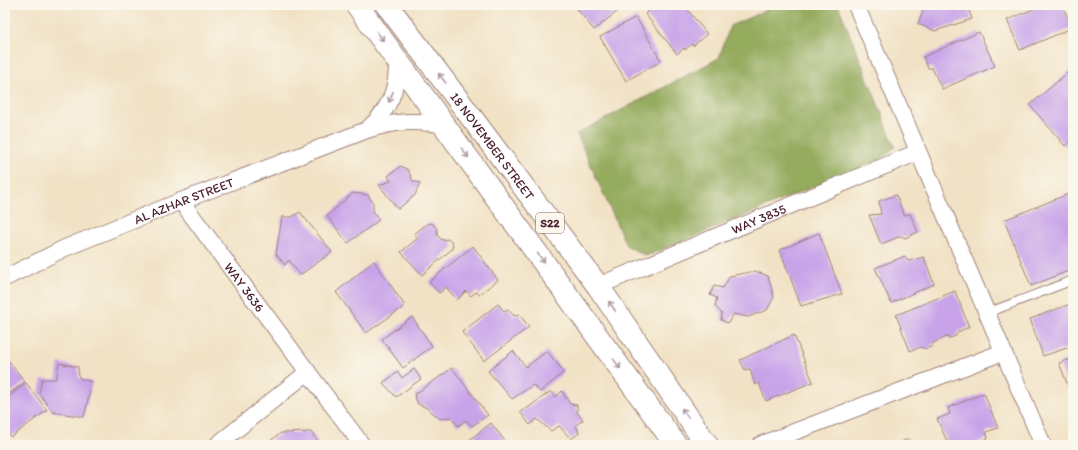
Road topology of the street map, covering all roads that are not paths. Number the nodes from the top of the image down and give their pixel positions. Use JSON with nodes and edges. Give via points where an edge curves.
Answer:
{"nodes":[{"id":1,"x":357,"y":5,"type":"edge"},
{"id":2,"x":386,"y":5,"type":"edge"},
{"id":3,"x":856,"y":5,"type":"edge"},
{"id":4,"x":397,"y":59,"type":"junction"},
{"id":5,"x":444,"y":125,"type":"junction"},
{"id":6,"x":367,"y":130,"type":"junction"},
{"id":7,"x":918,"y":152,"type":"junction"},
{"id":8,"x":181,"y":201,"type":"junction"},
{"id":9,"x":5,"y":278,"type":"edge"},
{"id":10,"x":1073,"y":280,"type":"edge"},
{"id":11,"x":598,"y":286,"type":"junction"},
{"id":12,"x":987,"y":313,"type":"junction"},
{"id":13,"x":1003,"y":352,"type":"junction"},
{"id":14,"x":308,"y":372,"type":"junction"},
{"id":15,"x":217,"y":445,"type":"edge"},
{"id":16,"x":362,"y":445,"type":"edge"},
{"id":17,"x":676,"y":445,"type":"edge"},
{"id":18,"x":707,"y":445,"type":"edge"},
{"id":19,"x":760,"y":445,"type":"edge"},
{"id":20,"x":1043,"y":445,"type":"edge"}],
"edges":[{"from":1,"to":4,"type":"main road","name":"18 NOVEMBER STREET","number":"S22","one_way":true},
{"from":11,"to":2,"type":"main road","name":"18 NOVEMBER STREET","number":"S22","one_way":true},
{"from":3,"to":7,"type":"street"},
{"from":4,"to":5,"type":"main road","name":"18 NOVEMBER STREET","number":"S22"},
{"from":4,"to":6,"type":"street","name":"AL AZHAR STREET","one_way":true,"via":[[397,73],[391,99],[377,121]]},
{"from":5,"to":6,"type":"street","name":"AL AZHAR STREET","via":[[413,121],[397,122]]},
{"from":5,"to":17,"type":"main road","name":"18 NOVEMBER STREET","number":"S22","one_way":true},
{"from":6,"to":8,"type":"street","name":"AL AZHAR STREET"},
{"from":7,"to":11,"type":"street","name":"WAY 3835"},
{"from":7,"to":12,"type":"street"},
{"from":8,"to":9,"type":"street","name":"AL AZHAR STREET","via":[[65,248]]},
{"from":8,"to":14,"type":"street","name":"WAY 3636"},
{"from":10,"to":12,"type":"lane"},
{"from":18,"to":11,"type":"main road","name":"18 NOVEMBER STREET","number":"S22","one_way":true},
{"from":12,"to":13,"type":"street"},
{"from":13,"to":19,"type":"street"},
{"from":13,"to":20,"type":"street"},
{"from":14,"to":15,"type":"street"},
{"from":14,"to":16,"type":"street","name":"WAY 3636"}]}
